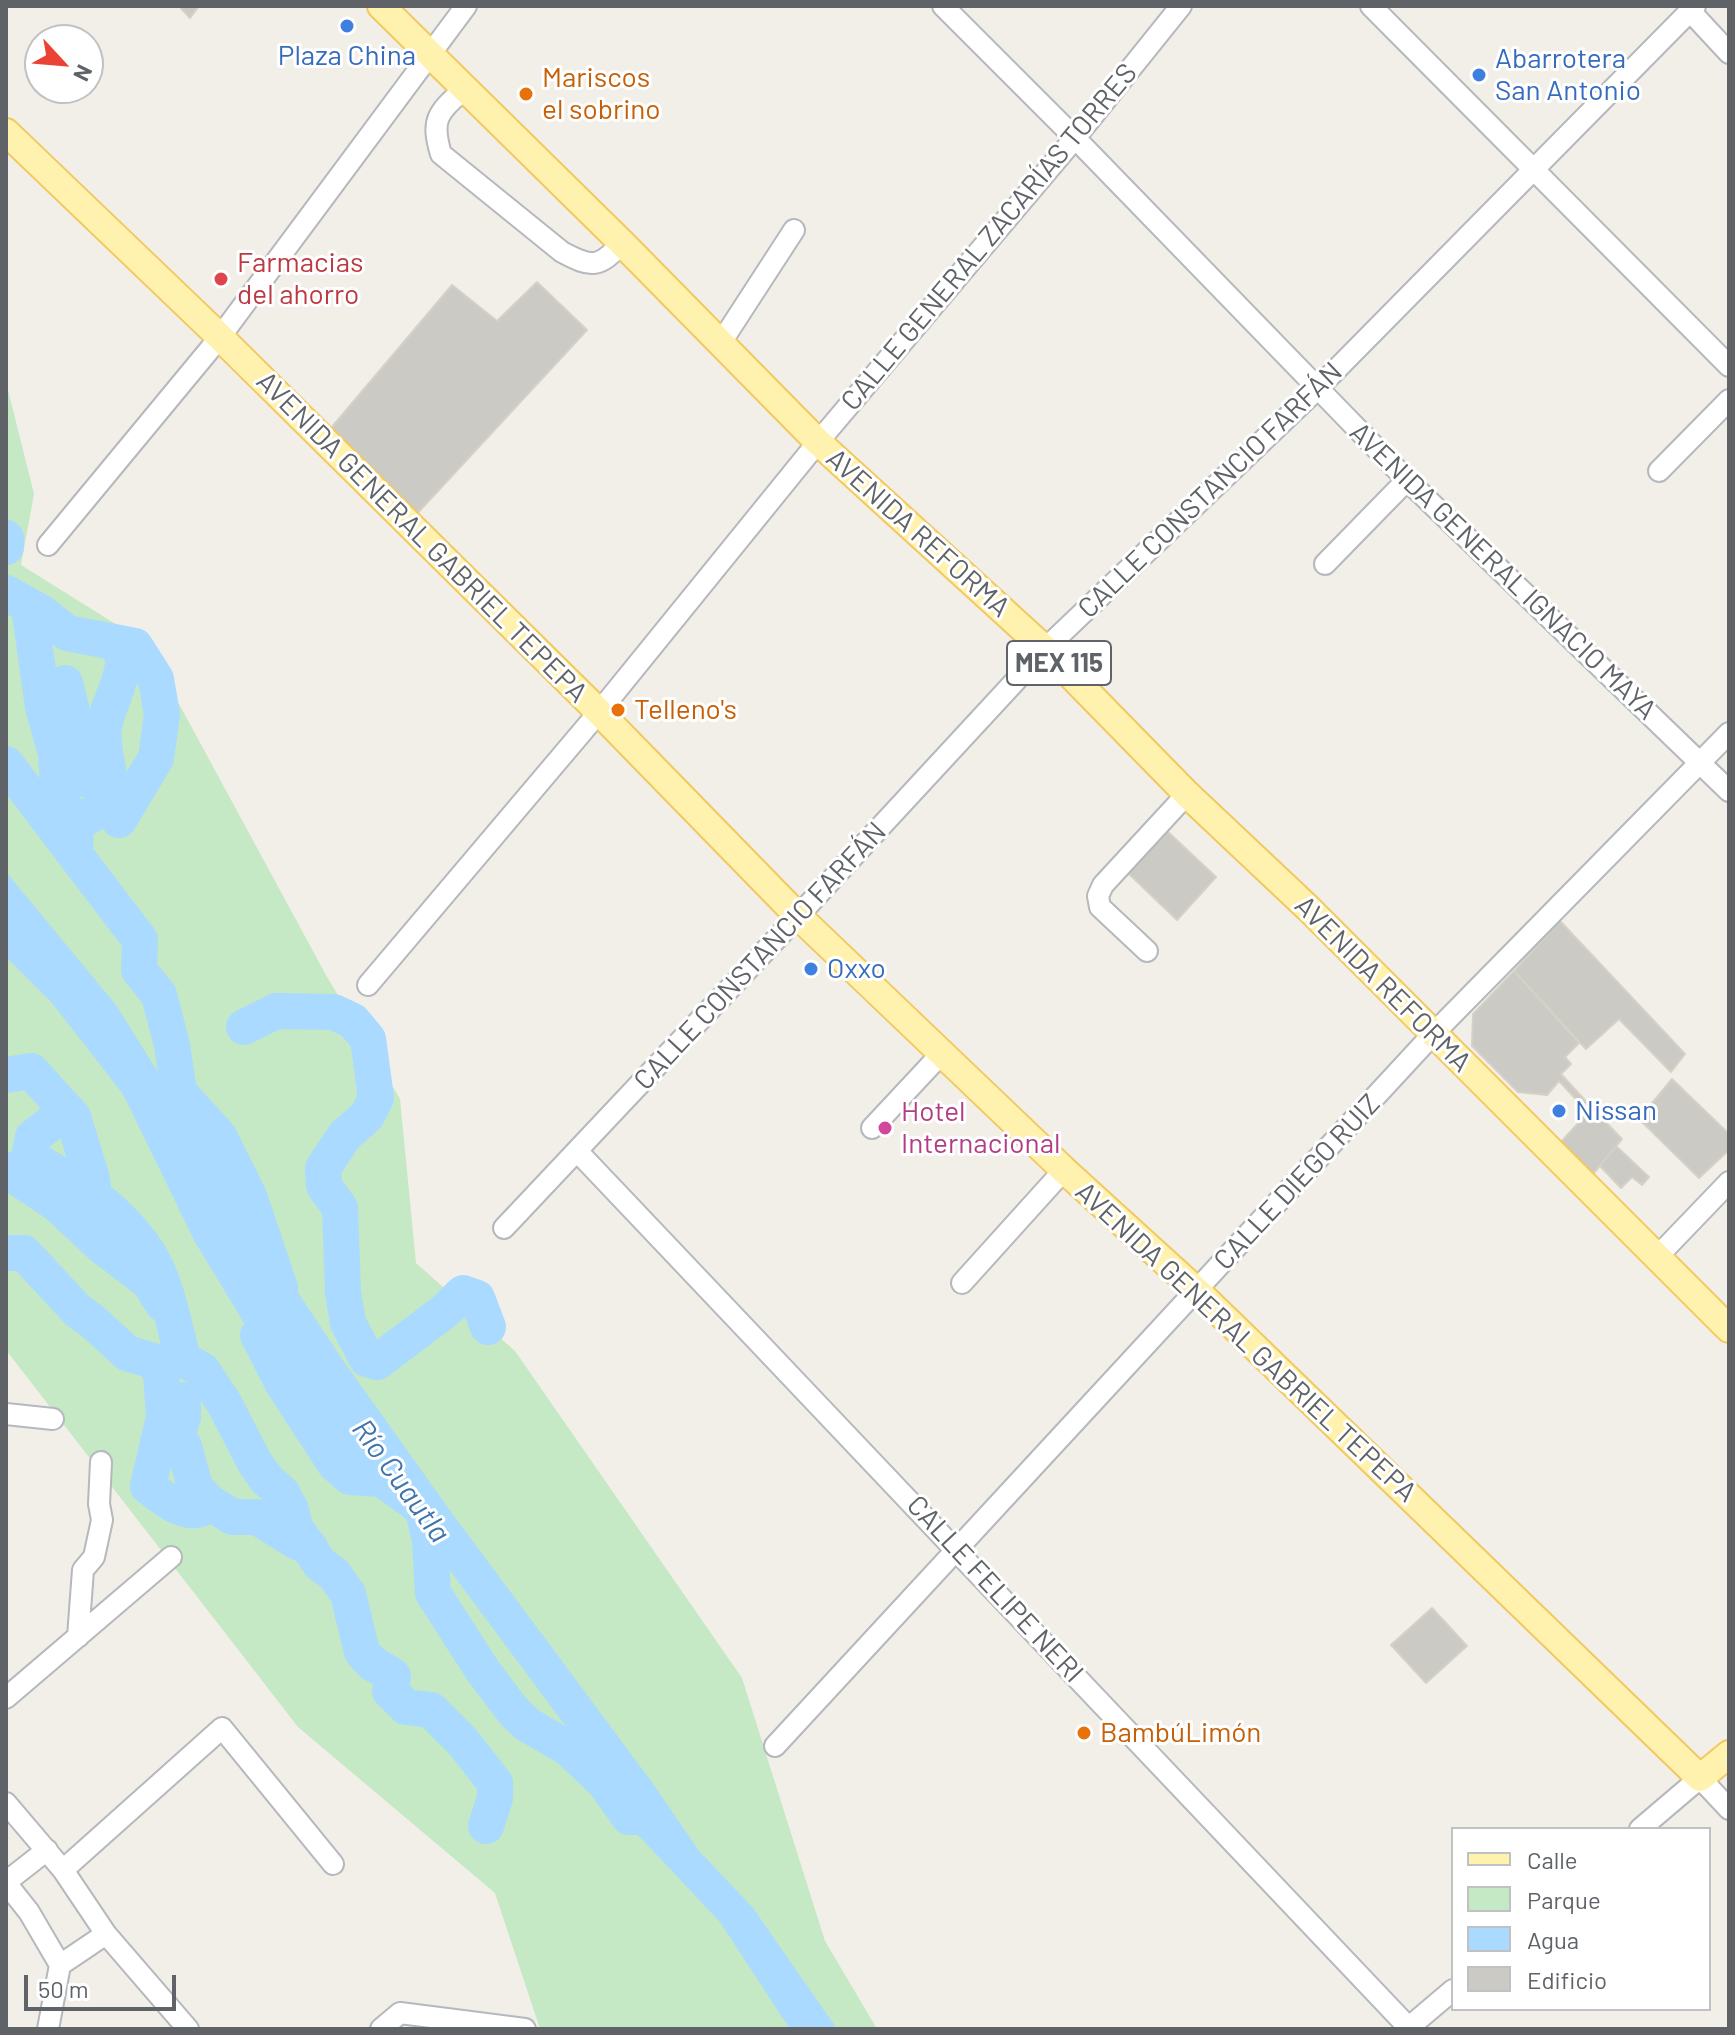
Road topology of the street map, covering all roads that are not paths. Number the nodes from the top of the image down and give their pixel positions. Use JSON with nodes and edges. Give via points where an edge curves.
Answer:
{"nodes":[{"id":1,"x":381,"y":6,"type":"edge"},
{"id":2,"x":466,"y":6,"type":"edge"},
{"id":3,"x":943,"y":6,"type":"edge"},
{"id":4,"x":1181,"y":6,"type":"edge"},
{"id":5,"x":1371,"y":6,"type":"edge"},
{"id":6,"x":1692,"y":8,"type":"edge"},
{"id":7,"x":1729,"y":53,"type":"edge"},
{"id":8,"x":430,"y":54,"type":"junction"},
{"id":9,"x":465,"y":88,"type":"junction"},
{"id":10,"x":6,"y":132,"type":"edge"},
{"id":11,"x":1075,"y":138,"type":"junction"},
{"id":12,"x":1532,"y":169,"type":"junction"},
{"id":13,"x":794,"y":230,"type":"dead end"},
{"id":14,"x":622,"y":243,"type":"junction"},
{"id":15,"x":220,"y":337,"type":"junction"},
{"id":16,"x":720,"y":344,"type":"junction"},
{"id":17,"x":1729,"y":366,"type":"edge"},
{"id":18,"x":1317,"y":389,"type":"junction"},
{"id":19,"x":1729,"y":400,"type":"edge"},
{"id":20,"x":818,"y":442,"type":"junction"},
{"id":21,"x":1659,"y":471,"type":"dead end"},
{"id":22,"x":1407,"y":480,"type":"junction"},
{"id":23,"x":48,"y":545,"type":"dead end"},
{"id":24,"x":1325,"y":564,"type":"dead end"},
{"id":25,"x":1045,"y":649,"type":"junction"},
{"id":26,"x":599,"y":712,"type":"junction"},
{"id":27,"x":1729,"y":733,"type":"edge"},
{"id":28,"x":1700,"y":762,"type":"junction"},
{"id":29,"x":1729,"y":791,"type":"edge"},
{"id":30,"x":1187,"y":794,"type":"junction"},
{"id":31,"x":798,"y":916,"type":"junction"},
{"id":32,"x":1147,"y":951,"type":"dead end"},
{"id":33,"x":368,"y":985,"type":"dead end"},
{"id":34,"x":1434,"y":1033,"type":"junction"},
{"id":35,"x":942,"y":1053,"type":"junction"},
{"id":36,"x":872,"y":1128,"type":"dead end"},
{"id":37,"x":578,"y":1152,"type":"junction"},
{"id":38,"x":1064,"y":1170,"type":"junction"},
{"id":39,"x":1729,"y":1182,"type":"edge"},
{"id":40,"x":504,"y":1228,"type":"dead end"},
{"id":41,"x":1656,"y":1258,"type":"junction"},
{"id":42,"x":962,"y":1283,"type":"dead end"},
{"id":43,"x":1197,"y":1291,"type":"junction"},
{"id":44,"x":1729,"y":1329,"type":"edge"},
{"id":45,"x":6,"y":1414,"type":"edge"},
{"id":46,"x":53,"y":1419,"type":"dead end"},
{"id":47,"x":101,"y":1462,"type":"dead end"},
{"id":48,"x":958,"y":1550,"type":"junction"},
{"id":49,"x":171,"y":1557,"type":"dead end"},
{"id":50,"x":78,"y":1637,"type":"junction"},
{"id":51,"x":6,"y":1698,"type":"edge"},
{"id":52,"x":775,"y":1746,"type":"dead end"},
{"id":53,"x":1729,"y":1754,"type":"edge"},
{"id":54,"x":1700,"y":1778,"type":"junction"},
{"id":55,"x":7,"y":1805,"type":"edge"},
{"id":56,"x":1729,"y":1809,"type":"edge"},
{"id":57,"x":1642,"y":1827,"type":"edge"},
{"id":58,"x":47,"y":1850,"type":"junction"},
{"id":59,"x":333,"y":1864,"type":"dead end"},
{"id":60,"x":63,"y":1870,"type":"junction"},
{"id":61,"x":6,"y":1883,"type":"edge"},
{"id":62,"x":6,"y":1910,"type":"edge"},
{"id":63,"x":29,"y":1912,"type":"junction"},
{"id":64,"x":106,"y":1934,"type":"junction"},
{"id":65,"x":60,"y":1965,"type":"junction"},
{"id":66,"x":1451,"y":1992,"type":"edge"},
{"id":67,"x":525,"y":2028,"type":"edge"},
{"id":68,"x":1409,"y":2028,"type":"edge"},
{"id":69,"x":48,"y":2029,"type":"edge"},
{"id":70,"x":188,"y":2029,"type":"edge"},
{"id":71,"x":381,"y":2029,"type":"edge"}],
"edges":[{"from":1,"to":8,"type":"main road","name":"AVENIDA REFORMA","number":"MEX 115"},
{"from":2,"to":8,"type":"street"},
{"from":3,"to":11,"type":"street","name":"AVENIDA GENERAL IGNACIO MAYA"},
{"from":4,"to":11,"type":"street","name":"CALLE GENERAL ZACARÍAS TORRES"},
{"from":5,"to":12,"type":"street"},
{"from":6,"to":7,"type":"street"},
{"from":6,"to":12,"type":"street","name":"CALLE CONSTANCIO FARFÁN"},
{"from":8,"to":9,"type":"main road","name":"AVENIDA REFORMA","number":"MEX 115"},
{"from":8,"to":15,"type":"street"},
{"from":9,"to":14,"type":"main road","name":"AVENIDA REFORMA","number":"MEX 115"},
{"from":9,"to":14,"type":"street","via":[[440,111],[434,131],[441,154],[580,262],[606,260]]},
{"from":10,"to":15,"type":"main road","name":"AVENIDA GENERAL GABRIEL TEPEPA"},
{"from":11,"to":18,"type":"street","name":"AVENIDA GENERAL IGNACIO MAYA"},
{"from":11,"to":20,"type":"street","name":"CALLE GENERAL ZACARÍAS TORRES"},
{"from":12,"to":17,"type":"street"},
{"from":12,"to":18,"type":"street","name":"CALLE CONSTANCIO FARFÁN"},
{"from":13,"to":16,"type":"street"},
{"from":14,"to":16,"type":"main road","name":"AVENIDA REFORMA","number":"MEX 115"},
{"from":15,"to":23,"type":"street"},
{"from":15,"to":26,"type":"main road","name":"AVENIDA GENERAL GABRIEL TEPEPA"},
{"from":16,"to":20,"type":"main road","name":"AVENIDA REFORMA","number":"MEX 115"},
{"from":18,"to":22,"type":"street","name":"AVENIDA GENERAL IGNACIO MAYA"},
{"from":18,"to":25,"type":"street","name":"CALLE CONSTANCIO FARFÁN"},
{"from":19,"to":21,"type":"street"},
{"from":20,"to":25,"type":"main road","name":"AVENIDA REFORMA","number":"MEX 115"},
{"from":20,"to":26,"type":"street","name":"CALLE GENERAL ZACARÍAS TORRES"},
{"from":22,"to":24,"type":"street"},
{"from":22,"to":28,"type":"street","name":"AVENIDA GENERAL IGNACIO MAYA"},
{"from":25,"to":30,"type":"main road","name":"AVENIDA REFORMA","number":"MEX 115"},
{"from":25,"to":31,"type":"street","name":"CALLE CONSTANCIO FARFÁN"},
{"from":26,"to":31,"type":"main road","name":"AVENIDA GENERAL GABRIEL TEPEPA"},
{"from":26,"to":33,"type":"street","name":"CALLE GENERAL ZACARÍAS TORRES"},
{"from":27,"to":28,"type":"street","name":"CALLE DIEGO RUIZ"},
{"from":28,"to":29,"type":"street","name":"AVENIDA GENERAL IGNACIO MAYA"},
{"from":28,"to":34,"type":"street","name":"CALLE DIEGO RUIZ"},
{"from":30,"to":32,"type":"street","via":[[1098,896],[1100,907]]},
{"from":30,"to":34,"type":"main road","name":"AVENIDA REFORMA","number":"MEX 115"},
{"from":31,"to":35,"type":"main road","name":"AVENIDA GENERAL GABRIEL TEPEPA"},
{"from":31,"to":37,"type":"street","name":"CALLE CONSTANCIO FARFÁN"},
{"from":34,"to":41,"type":"main road","name":"AVENIDA REFORMA","number":"MEX 115"},
{"from":34,"to":43,"type":"street","name":"CALLE DIEGO RUIZ"},
{"from":35,"to":36,"type":"street"},
{"from":35,"to":38,"type":"main road","name":"AVENIDA GENERAL GABRIEL TEPEPA"},
{"from":37,"to":40,"type":"street","name":"CALLE CONSTANCIO FARFÁN"},
{"from":37,"to":48,"type":"street","name":"CALLE FELIPE NERI"},
{"from":38,"to":42,"type":"street"},
{"from":38,"to":43,"type":"main road","name":"AVENIDA GENERAL GABRIEL TEPEPA"},
{"from":39,"to":41,"type":"street"},
{"from":41,"to":44,"type":"main road","name":"AVENIDA REFORMA","number":"MEX 115"},
{"from":43,"to":48,"type":"street","name":"CALLE DIEGO RUIZ"},
{"from":43,"to":54,"type":"main road","name":"AVENIDA GENERAL GABRIEL TEPEPA"},
{"from":45,"to":46,"type":"street"},
{"from":47,"to":50,"type":"street","via":[[102,1520],[94,1557],[83,1570]]},
{"from":48,"to":52,"type":"street","name":"CALLE DIEGO RUIZ"},
{"from":48,"to":68,"type":"street","name":"CALLE FELIPE NERI"},
{"from":49,"to":50,"type":"street"},
{"from":50,"to":51,"type":"street"},
{"from":53,"to":54,"type":"main road"},
{"from":54,"to":56,"type":"street"},
{"from":54,"to":57,"type":"street"},
{"from":55,"to":58,"type":"street"},
{"from":58,"to":60,"type":"street"},
{"from":58,"to":61,"type":"street"},
{"from":59,"to":60,"type":"street","via":[[222,1728]]},
{"from":60,"to":64,"type":"street"},
{"from":61,"to":63,"type":"street"},
{"from":62,"to":63,"type":"street"},
{"from":63,"to":65,"type":"street"},
{"from":64,"to":65,"type":"street"},
{"from":64,"to":70,"type":"street"},
{"from":65,"to":69,"type":"street"},
{"from":66,"to":68,"type":"street"},
{"from":67,"to":71,"type":"street","via":[[400,2013]]}]}
